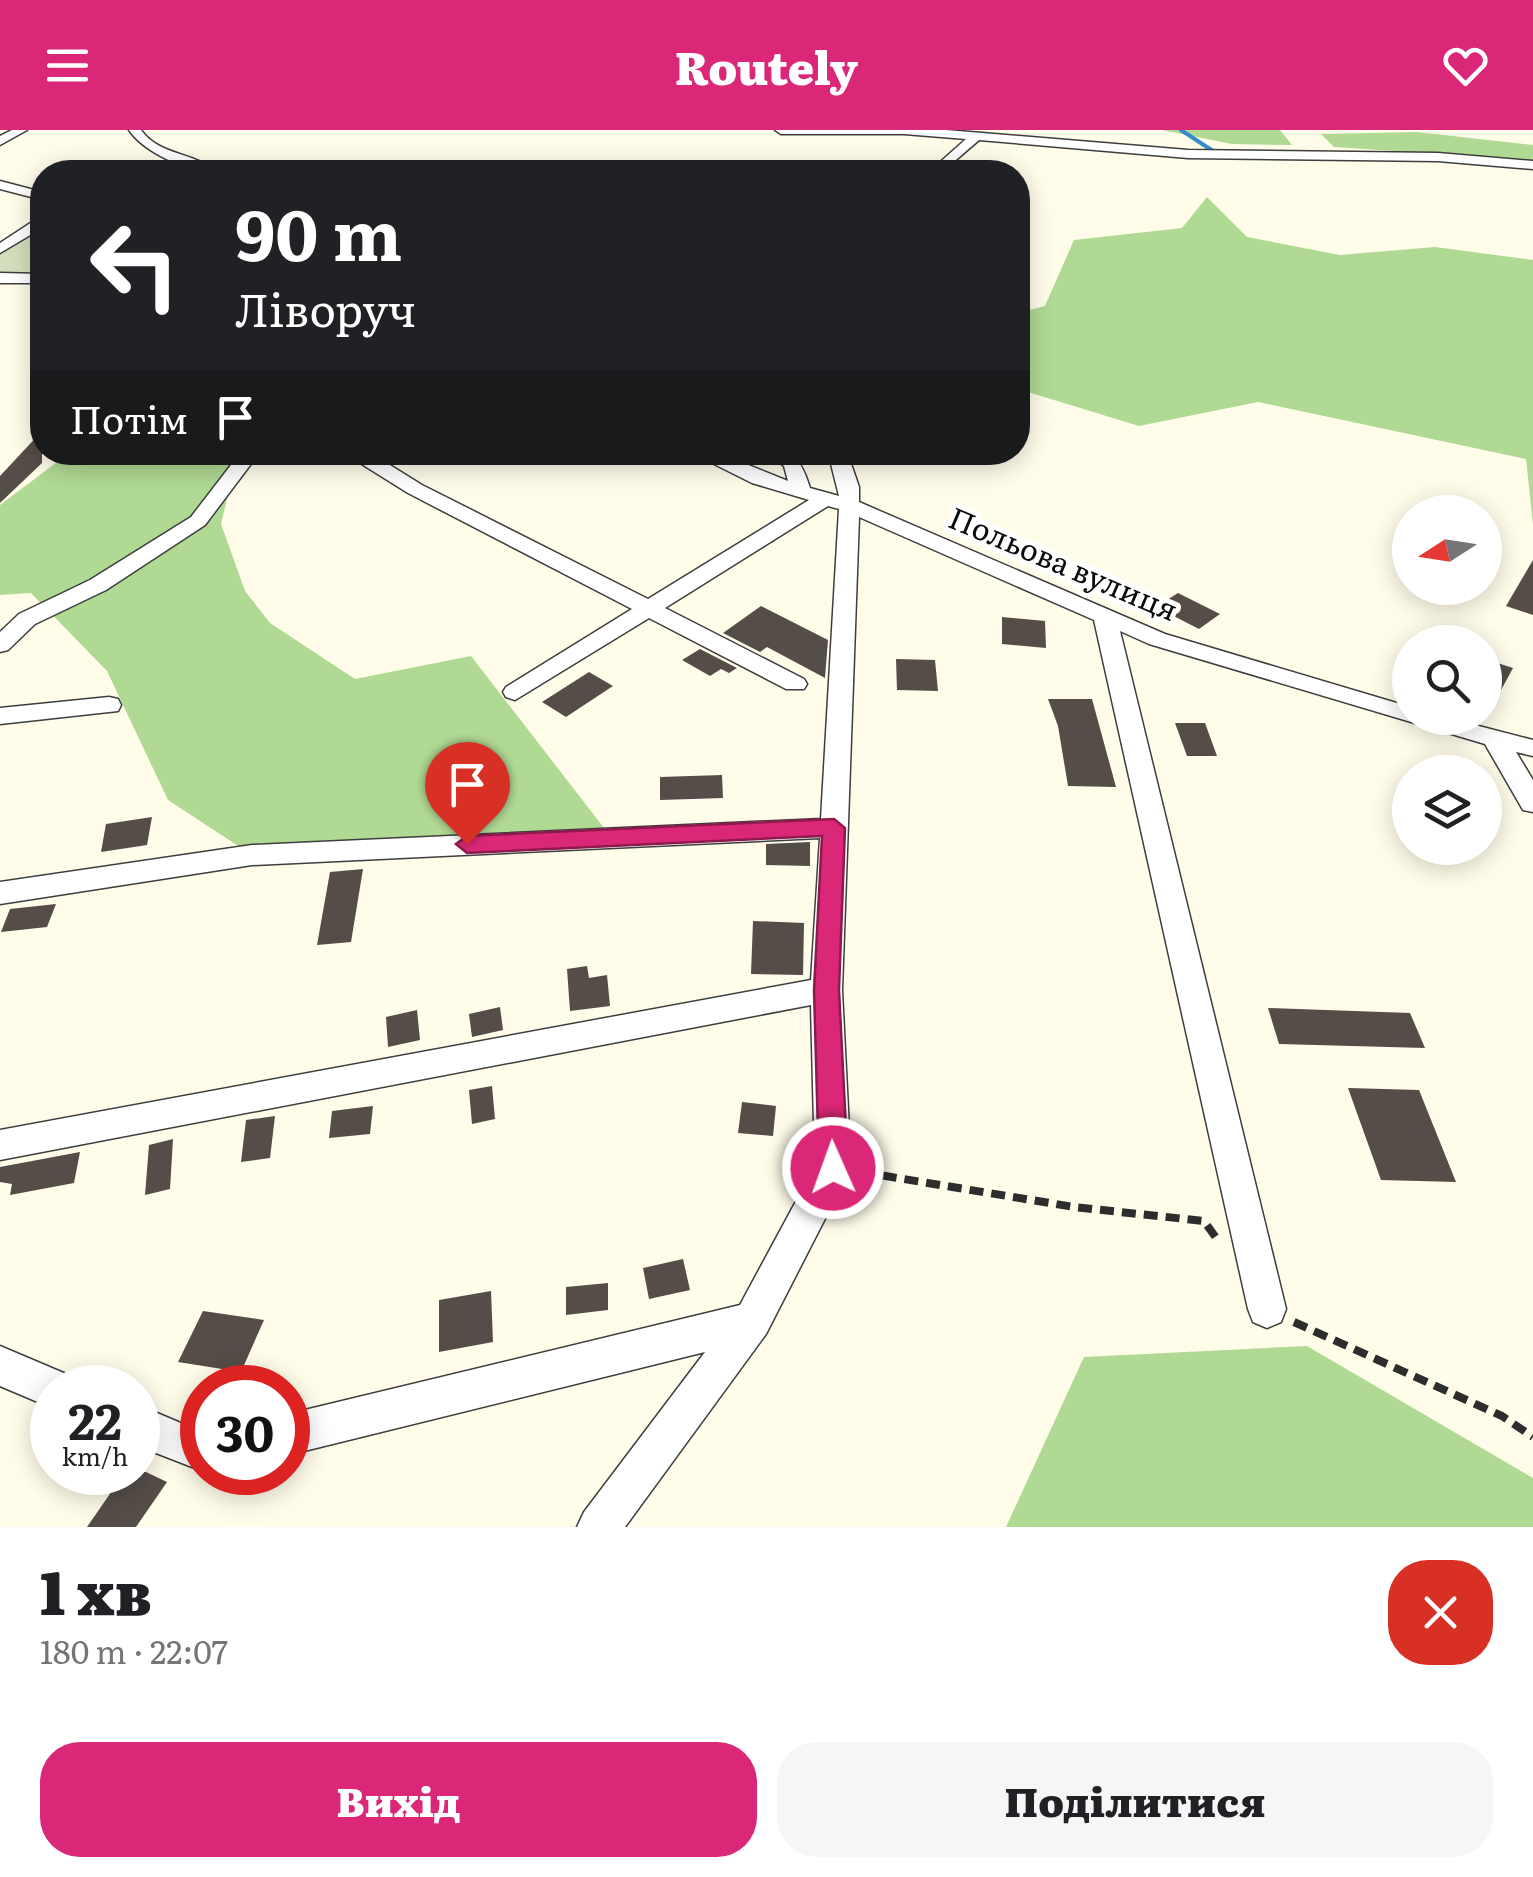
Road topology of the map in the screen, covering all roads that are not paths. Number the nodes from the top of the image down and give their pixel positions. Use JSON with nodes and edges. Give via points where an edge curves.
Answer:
{"nodes":[{"id":1,"x":21,"y":130,"type":"edge"},
{"id":2,"x":136,"y":130,"type":"edge"},
{"id":3,"x":781,"y":130,"type":"edge"},
{"id":4,"x":978,"y":135,"type":"junction"},
{"id":5,"x":1307,"y":140,"type":"dead end"},
{"id":6,"x":0,"y":141,"type":"edge"},
{"id":7,"x":1329,"y":154,"type":"junction"},
{"id":8,"x":187,"y":160,"type":"edge"},
{"id":9,"x":950,"y":160,"type":"edge"},
{"id":10,"x":1533,"y":166,"type":"edge"},
{"id":11,"x":0,"y":184,"type":"edge"},
{"id":12,"x":30,"y":193,"type":"edge"},
{"id":13,"x":30,"y":229,"type":"edge"},
{"id":14,"x":0,"y":249,"type":"edge"},
{"id":15,"x":0,"y":278,"type":"edge"},
{"id":16,"x":30,"y":279,"type":"edge"},
{"id":17,"x":241,"y":465,"type":"edge"},
{"id":18,"x":377,"y":465,"type":"edge"},
{"id":19,"x":728,"y":465,"type":"edge"},
{"id":20,"x":794,"y":465,"type":"edge"},
{"id":21,"x":842,"y":465,"type":"edge"},
{"id":22,"x":801,"y":491,"type":"junction"},
{"id":23,"x":837,"y":501,"type":"junction"},
{"id":24,"x":651,"y":607,"type":"junction"},
{"id":25,"x":1105,"y":617,"type":"junction"},
{"id":26,"x":0,"y":644,"type":"edge"},
{"id":27,"x":796,"y":684,"type":"dead end"},
{"id":28,"x":516,"y":692,"type":"dead end"},
{"id":29,"x":109,"y":704,"type":"dead end"},
{"id":30,"x":1392,"y":710,"type":"edge"},
{"id":31,"x":0,"y":716,"type":"edge"},
{"id":32,"x":1478,"y":735,"type":"edge"},
{"id":33,"x":1496,"y":740,"type":"junction"},
{"id":34,"x":1533,"y":748,"type":"edge"},
{"id":35,"x":1533,"y":803,"type":"edge"},
{"id":36,"x":834,"y":828,"type":"junction"},
{"id":37,"x":0,"y":893,"type":"edge"},
{"id":38,"x":826,"y":990,"type":"junction"},
{"id":39,"x":0,"y":1145,"type":"edge"},
{"id":40,"x":1267,"y":1310,"type":"road end"},
{"id":41,"x":752,"y":1321,"type":"junction"},
{"id":42,"x":0,"y":1366,"type":"edge"},
{"id":43,"x":30,"y":1379,"type":"edge"},
{"id":44,"x":310,"y":1430,"type":"edge"},
{"id":45,"x":599,"y":1527,"type":"edge"}],
"edges":[{"from":1,"to":6,"type":"street"},
{"from":2,"to":8,"type":"street","via":[[147,147]]},
{"from":3,"to":4,"type":"street"},
{"from":4,"to":7,"type":"street","via":[[1188,154]]},
{"from":4,"to":9,"type":"street"},
{"from":5,"to":7,"type":"street"},
{"from":7,"to":10,"type":"street"},
{"from":11,"to":12,"type":"street"},
{"from":13,"to":14,"type":"street"},
{"from":15,"to":16,"type":"street"},
{"from":17,"to":26,"type":"street","via":[[198,520],[98,586],[27,619]]},
{"from":18,"to":24,"type":"street"},
{"from":19,"to":22,"type":"street","name":"Польова вулиця"},
{"from":20,"to":22,"type":"street"},
{"from":21,"to":23,"type":"street","via":[[849,487]]},
{"from":22,"to":23,"type":"street","name":"Польова вулиця"},
{"from":23,"to":24,"type":"street"},
{"from":23,"to":25,"type":"street","name":"Польова вулиця"},
{"from":23,"to":36,"type":"street"},
{"from":24,"to":27,"type":"street"},
{"from":24,"to":28,"type":"street"},
{"from":25,"to":30,"type":"street","name":"Польова вулиця"},
{"from":25,"to":40,"type":"street"},
{"from":29,"to":31,"type":"street"},
{"from":32,"to":33,"type":"street"},
{"from":33,"to":34,"type":"street"},
{"from":33,"to":35,"type":"street"},
{"from":36,"to":37,"type":"street","via":[[252,855]]},
{"from":36,"to":38,"type":"street"},
{"from":38,"to":39,"type":"street"},
{"from":38,"to":41,"type":"street","via":[[833,1168]]},
{"from":41,"to":44,"type":"street"},
{"from":41,"to":45,"type":"street"},
{"from":42,"to":43,"type":"street"}]}
